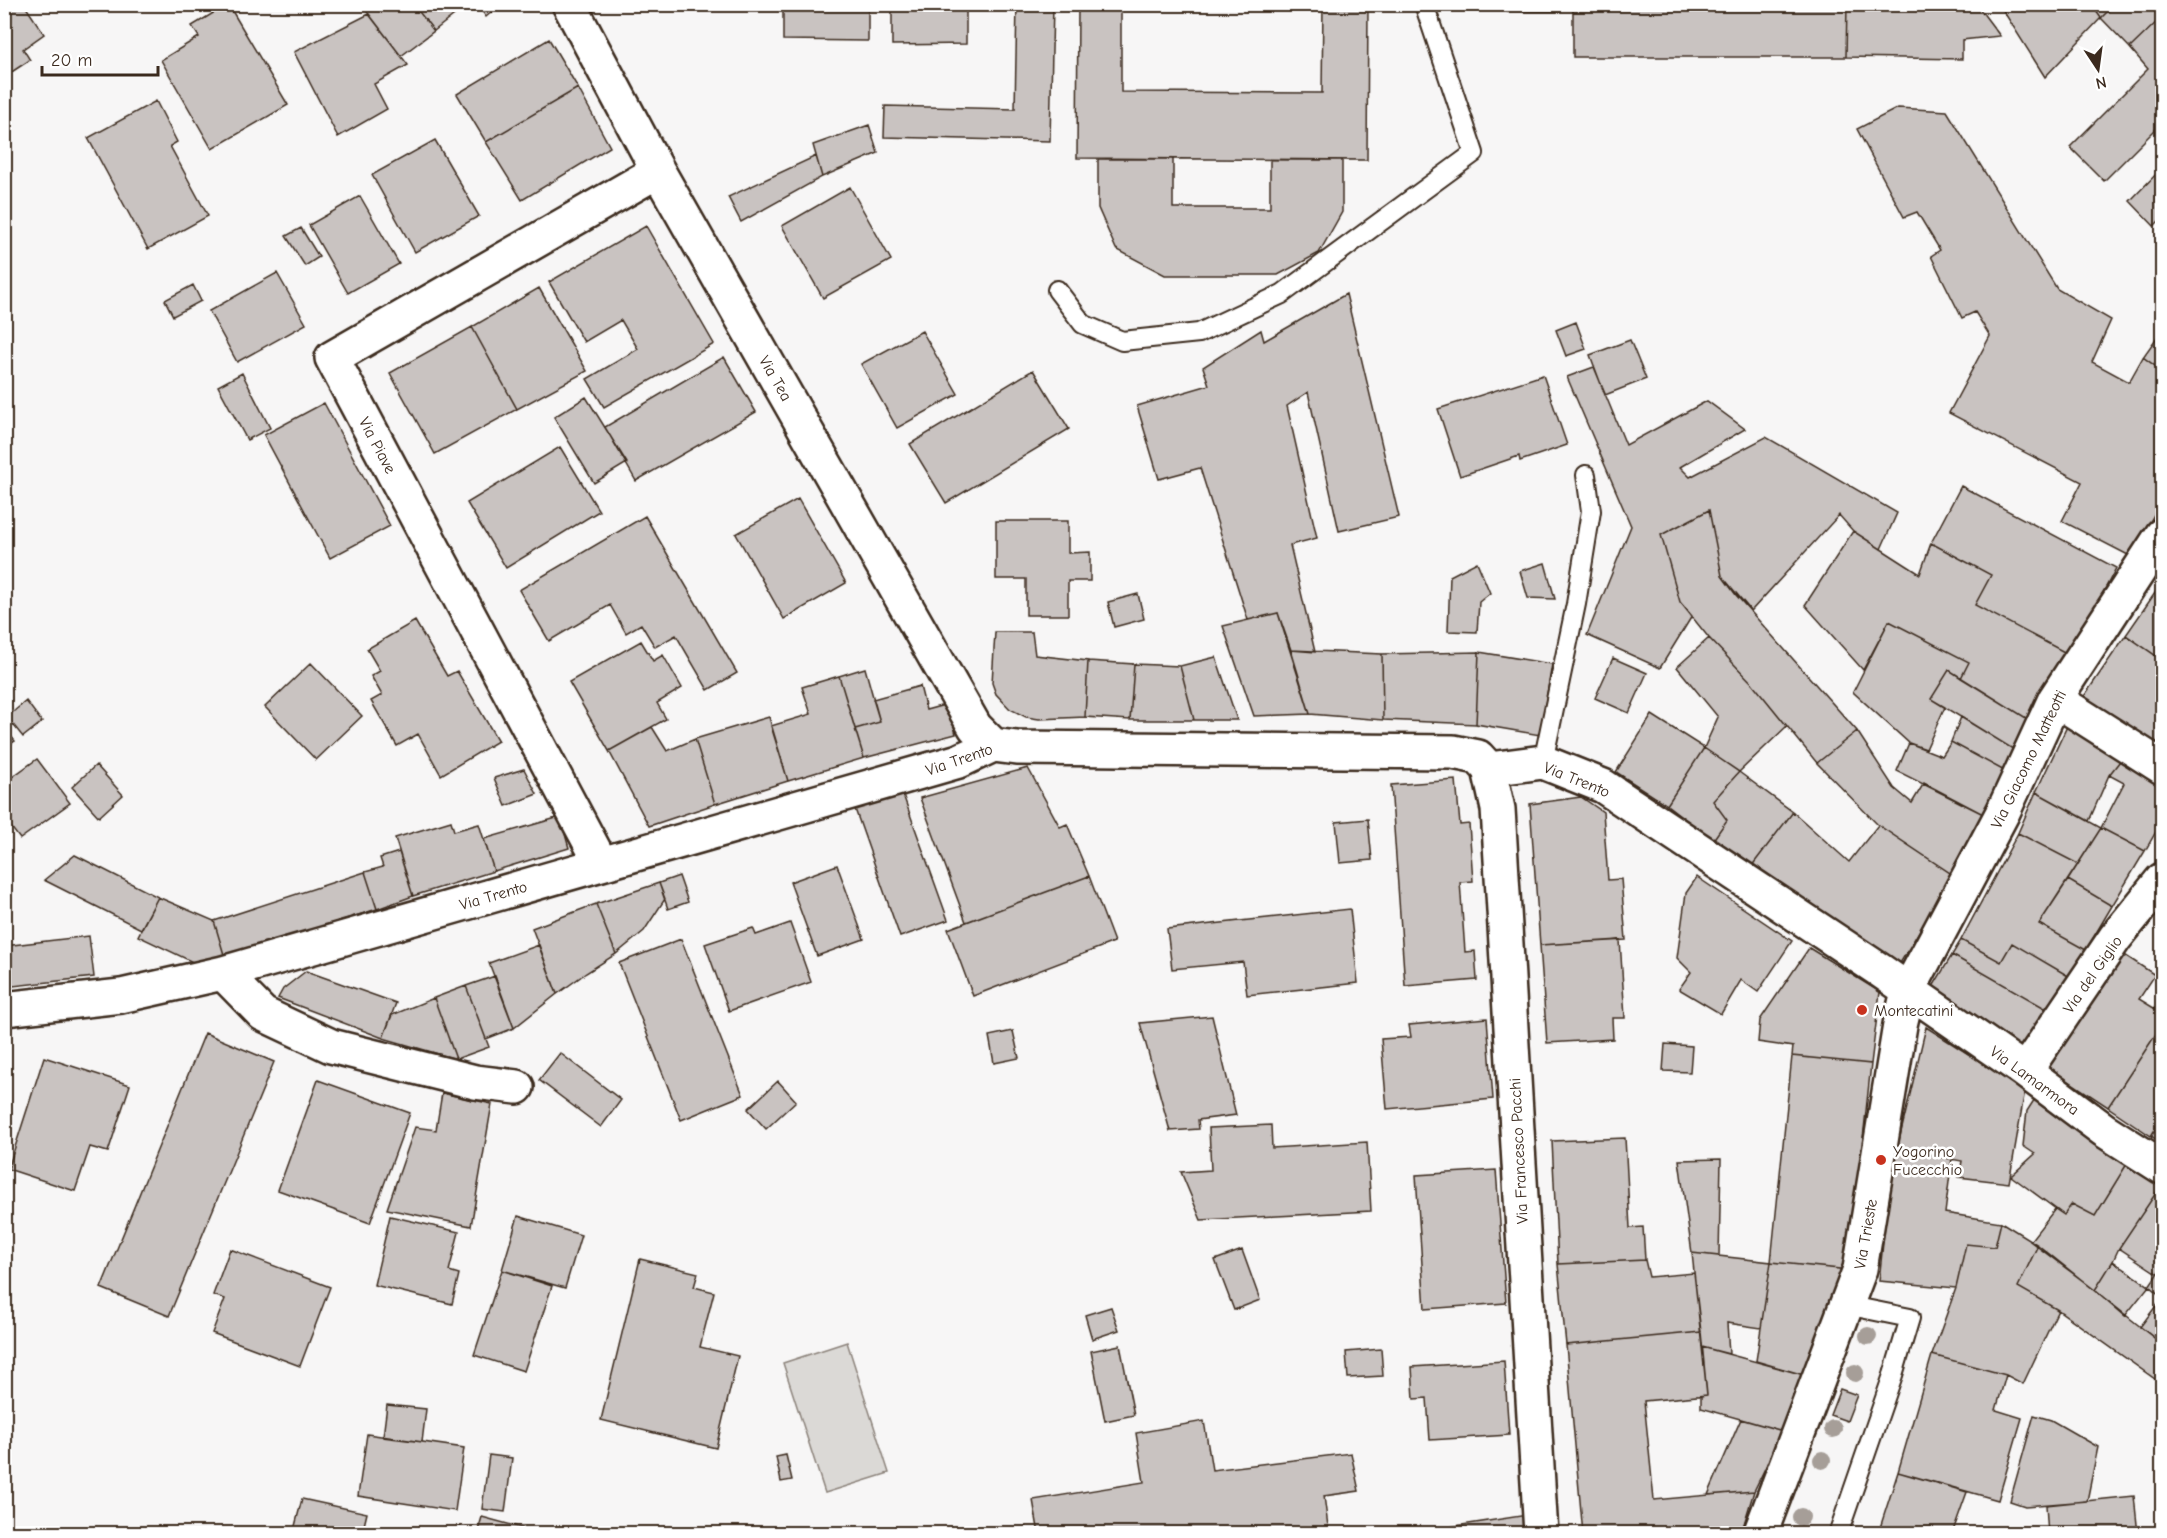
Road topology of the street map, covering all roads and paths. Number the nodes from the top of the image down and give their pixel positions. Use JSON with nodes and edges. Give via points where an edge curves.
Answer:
{"nodes":[{"id":1,"x":569,"y":4,"type":"edge"},
{"id":2,"x":1424,"y":4,"type":"edge"},
{"id":3,"x":658,"y":171,"type":"junction"},
{"id":4,"x":1057,"y":290,"type":"dead end"},
{"id":5,"x":1586,"y":475,"type":"dead end"},
{"id":6,"x":2163,"y":535,"type":"edge"},
{"id":7,"x":2055,"y":699,"type":"junction"},
{"id":8,"x":993,"y":745,"type":"junction"},
{"id":9,"x":1543,"y":762,"type":"junction"},
{"id":10,"x":2163,"y":767,"type":"edge"},
{"id":11,"x":1489,"y":769,"type":"junction"},
{"id":12,"x":601,"y":863,"type":"junction"},
{"id":13,"x":2163,"y":880,"type":"edge"},
{"id":14,"x":223,"y":972,"type":"junction"},
{"id":15,"x":1908,"y":991,"type":"junction"},
{"id":16,"x":4,"y":1009,"type":"edge"},
{"id":17,"x":2025,"y":1071,"type":"junction"},
{"id":18,"x":517,"y":1087,"type":"dead end"},
{"id":19,"x":2163,"y":1167,"type":"edge"},
{"id":20,"x":1846,"y":1305,"type":"junction"},
{"id":21,"x":1541,"y":1533,"type":"edge"},
{"id":22,"x":1761,"y":1533,"type":"edge"},
{"id":23,"x":1838,"y":1533,"type":"edge"}],
"edges":[{"from":1,"to":3,"type":"street","name":"Via Tea"},
{"from":2,"to":4,"type":"lane","via":[[1474,153],[1282,294],[1199,333],[1122,341],[1083,324]]},
{"from":3,"to":8,"type":"street","name":"Via Tea","via":[[975,728]]},
{"from":3,"to":12,"type":"street","name":"Via Piave","via":[[332,358]]},
{"from":5,"to":9,"type":"lane","via":[[1591,510]]},
{"from":6,"to":7,"type":"street","name":"Via Giacomo Matteotti"},
{"from":7,"to":10,"type":"street"},
{"from":7,"to":15,"type":"street","name":"Via Giacomo Matteotti","via":[[2003,812]]},
{"from":8,"to":11,"type":"street","name":"Via Trento","via":[[1453,752],[1478,758]]},
{"from":8,"to":12,"type":"street","name":"Via Trento","via":[[959,761]]},
{"from":9,"to":11,"type":"street","name":"Via Trento"},
{"from":9,"to":15,"type":"street","name":"Via Trento","via":[[1603,786]]},
{"from":11,"to":21,"type":"street","name":"Via Francesco Pacchi","via":[[1498,809]]},
{"from":12,"to":14,"type":"street","name":"Via Trento"},
{"from":13,"to":17,"type":"street","name":"Via del Giglio","via":[[2115,939]]},
{"from":14,"to":16,"type":"street","name":"Via Trento","via":[[121,996]]},
{"from":14,"to":18,"type":"street","via":[[263,1014],[331,1046],[475,1082]]},
{"from":15,"to":17,"type":"street","name":"Via Lamarmora"},
{"from":15,"to":20,"type":"street","name":"Via Trieste","via":[[1860,1269]]},
{"from":17,"to":19,"type":"street","name":"Via Lamarmora","via":[[2103,1130]]},
{"from":20,"to":22,"type":"street","name":"Via Trieste"},
{"from":20,"to":23,"type":"lane","via":[[1910,1318]]}]}
